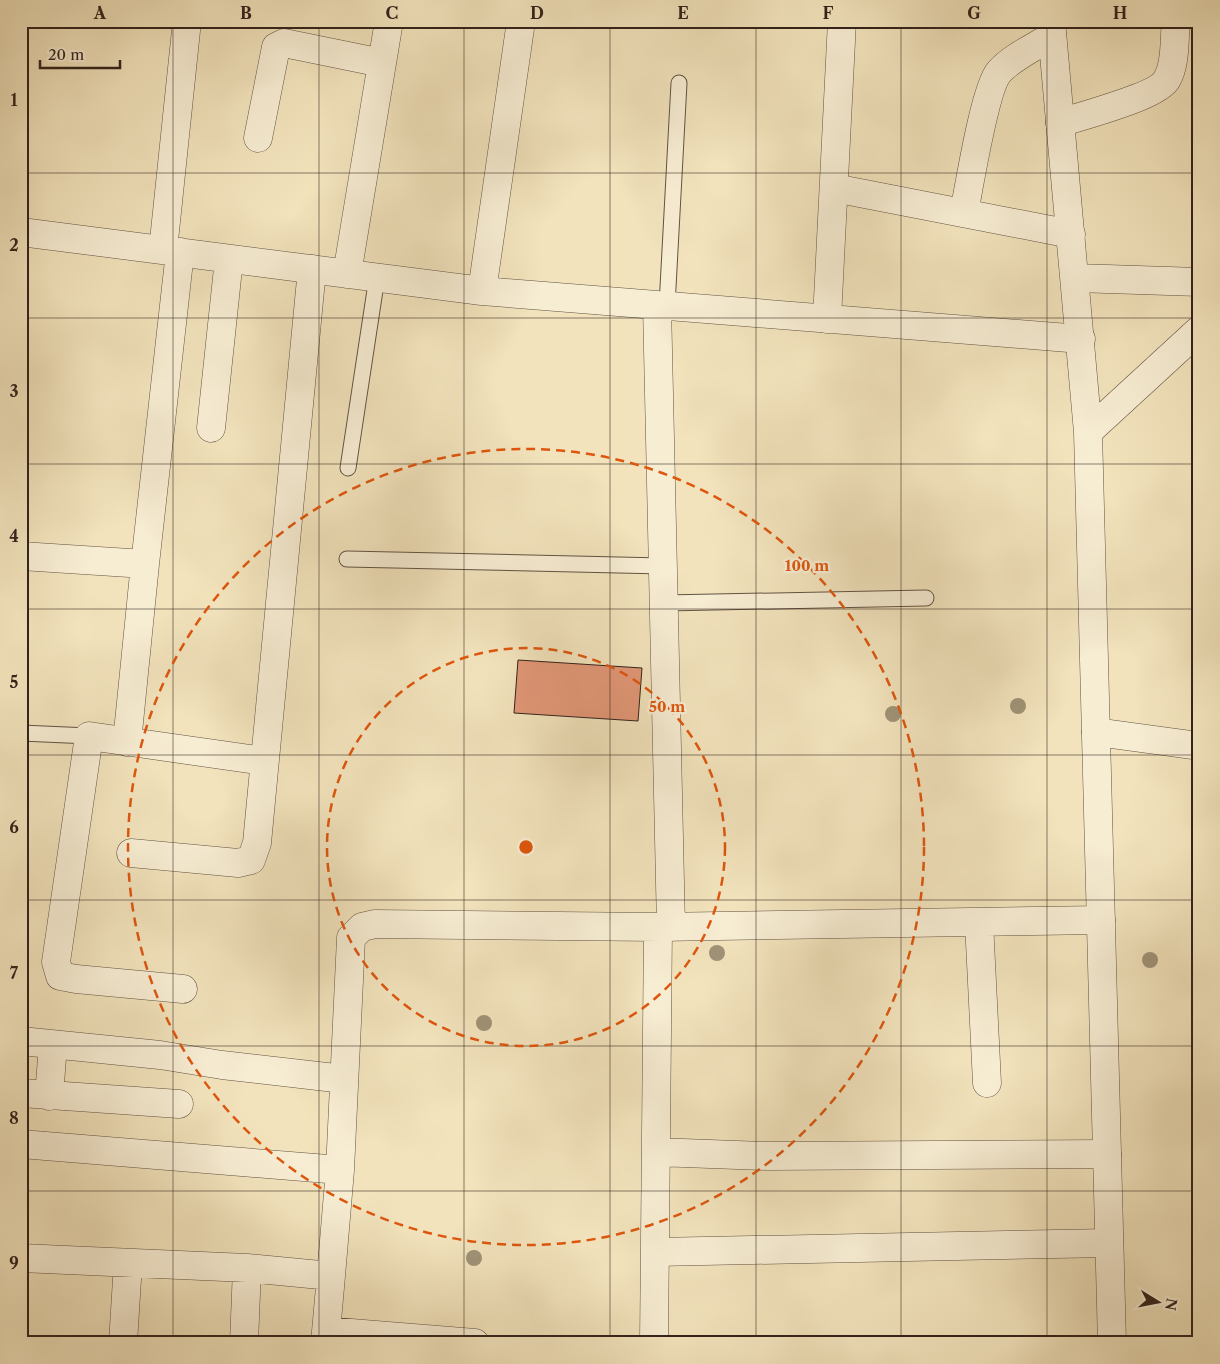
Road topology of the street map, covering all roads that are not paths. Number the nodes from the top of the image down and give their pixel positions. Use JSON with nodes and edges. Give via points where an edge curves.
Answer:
{"nodes":[{"id":1,"x":187,"y":21,"type":"edge"},
{"id":2,"x":389,"y":21,"type":"edge"},
{"id":3,"x":521,"y":21,"type":"edge"},
{"id":4,"x":842,"y":21,"type":"edge"},
{"id":5,"x":1176,"y":21,"type":"edge"},
{"id":6,"x":1052,"y":29,"type":"edge"},
{"id":7,"x":382,"y":63,"type":"junction"},
{"id":8,"x":678,"y":83,"type":"dead end"},
{"id":9,"x":1060,"y":123,"type":"junction"},
{"id":10,"x":258,"y":138,"type":"dead end"},
{"id":11,"x":834,"y":188,"type":"junction"},
{"id":12,"x":964,"y":213,"type":"junction"},
{"id":13,"x":21,"y":232,"type":"edge"},
{"id":14,"x":1071,"y":234,"type":"junction"},
{"id":15,"x":172,"y":251,"type":"junction"},
{"id":16,"x":229,"y":259,"type":"junction"},
{"id":17,"x":312,"y":269,"type":"junction"},
{"id":18,"x":347,"y":274,"type":"junction"},
{"id":19,"x":377,"y":278,"type":"junction"},
{"id":20,"x":1076,"y":278,"type":"junction"},
{"id":21,"x":1199,"y":282,"type":"edge"},
{"id":22,"x":482,"y":291,"type":"junction"},
{"id":23,"x":662,"y":306,"type":"junction"},
{"id":24,"x":827,"y":319,"type":"junction"},
{"id":25,"x":1199,"y":330,"type":"edge"},
{"id":26,"x":1081,"y":339,"type":"junction"},
{"id":27,"x":211,"y":428,"type":"dead end"},
{"id":28,"x":1088,"y":432,"type":"junction"},
{"id":29,"x":348,"y":468,"type":"dead end"},
{"id":30,"x":21,"y":556,"type":"edge"},
{"id":31,"x":347,"y":559,"type":"dead end"},
{"id":32,"x":144,"y":564,"type":"junction"},
{"id":33,"x":663,"y":566,"type":"junction"},
{"id":34,"x":926,"y":598,"type":"dead end"},
{"id":35,"x":664,"y":603,"type":"junction"},
{"id":36,"x":1096,"y":732,"type":"junction"},
{"id":37,"x":21,"y":733,"type":"edge"},
{"id":38,"x":89,"y":736,"type":"junction"},
{"id":39,"x":127,"y":742,"type":"junction"},
{"id":40,"x":1199,"y":746,"type":"edge"},
{"id":41,"x":264,"y":761,"type":"junction"},
{"id":42,"x":131,"y":853,"type":"dead end"},
{"id":43,"x":1101,"y":920,"type":"junction"},
{"id":44,"x":979,"y":922,"type":"junction"},
{"id":45,"x":665,"y":927,"type":"junction"},
{"id":46,"x":183,"y":989,"type":"dead end"},
{"id":47,"x":21,"y":1041,"type":"edge"},
{"id":48,"x":53,"y":1044,"type":"junction"},
{"id":49,"x":344,"y":1079,"type":"junction"},
{"id":50,"x":987,"y":1084,"type":"dead end"},
{"id":51,"x":21,"y":1093,"type":"edge"},
{"id":52,"x":49,"y":1096,"type":"junction"},
{"id":53,"x":179,"y":1104,"type":"dead end"},
{"id":54,"x":21,"y":1144,"type":"edge"},
{"id":55,"x":656,"y":1152,"type":"junction"},
{"id":56,"x":1107,"y":1154,"type":"junction"},
{"id":57,"x":340,"y":1170,"type":"junction"},
{"id":58,"x":1109,"y":1243,"type":"junction"},
{"id":59,"x":655,"y":1252,"type":"junction"},
{"id":60,"x":21,"y":1258,"type":"edge"},
{"id":61,"x":128,"y":1263,"type":"junction"},
{"id":62,"x":247,"y":1268,"type":"junction"},
{"id":63,"x":331,"y":1276,"type":"junction"},
{"id":64,"x":326,"y":1337,"type":"edge"},
{"id":65,"x":428,"y":1341,"type":"edge"},
{"id":66,"x":123,"y":1343,"type":"edge"},
{"id":67,"x":244,"y":1343,"type":"edge"},
{"id":68,"x":475,"y":1343,"type":"edge"},
{"id":69,"x":654,"y":1343,"type":"edge"},
{"id":70,"x":1112,"y":1343,"type":"edge"}],
"edges":[{"from":1,"to":15,"type":"street"},
{"from":2,"to":7,"type":"street"},
{"from":3,"to":22,"type":"street"},
{"from":4,"to":11,"type":"street"},
{"from":5,"to":9,"type":"street","via":[[1167,80],[1152,93]]},
{"from":6,"to":9,"type":"street"},
{"from":6,"to":12,"type":"street","via":[[998,73],[989,94]]},
{"from":7,"to":10,"type":"street","via":[[284,43],[276,47]]},
{"from":7,"to":18,"type":"street"},
{"from":8,"to":23,"type":"lane"},
{"from":9,"to":14,"type":"street"},
{"from":11,"to":12,"type":"street"},
{"from":11,"to":24,"type":"street"},
{"from":12,"to":14,"type":"street"},
{"from":13,"to":15,"type":"street"},
{"from":14,"to":20,"type":"street"},
{"from":15,"to":16,"type":"street"},
{"from":15,"to":32,"type":"street"},
{"from":16,"to":17,"type":"street"},
{"from":16,"to":27,"type":"street"},
{"from":17,"to":18,"type":"street"},
{"from":17,"to":41,"type":"street"},
{"from":18,"to":19,"type":"street"},
{"from":19,"to":22,"type":"street"},
{"from":19,"to":29,"type":"lane"},
{"from":20,"to":21,"type":"street"},
{"from":20,"to":26,"type":"street"},
{"from":22,"to":23,"type":"street"},
{"from":23,"to":24,"type":"street"},
{"from":23,"to":33,"type":"street"},
{"from":24,"to":26,"type":"street"},
{"from":25,"to":28,"type":"street"},
{"from":26,"to":28,"type":"street"},
{"from":28,"to":36,"type":"street"},
{"from":30,"to":32,"type":"street"},
{"from":31,"to":33,"type":"lane"},
{"from":32,"to":39,"type":"street"},
{"from":33,"to":35,"type":"street"},
{"from":34,"to":35,"type":"lane"},
{"from":35,"to":45,"type":"street"},
{"from":36,"to":40,"type":"street"},
{"from":36,"to":43,"type":"street"},
{"from":37,"to":38,"type":"lane"},
{"from":38,"to":39,"type":"street"},
{"from":38,"to":46,"type":"street","via":[[56,962],[60,976]]},
{"from":39,"to":41,"type":"street"},
{"from":41,"to":42,"type":"street","via":[[257,843],[251,860],[238,863]]},
{"from":43,"to":44,"type":"street"},
{"from":43,"to":56,"type":"street"},
{"from":44,"to":45,"type":"street"},
{"from":44,"to":50,"type":"street"},
{"from":45,"to":49,"type":"street","via":[[375,924],[362,927],[351,938]]},
{"from":45,"to":55,"type":"street"},
{"from":47,"to":48,"type":"street"},
{"from":48,"to":49,"type":"street"},
{"from":48,"to":52,"type":"street"},
{"from":49,"to":57,"type":"street"},
{"from":51,"to":52,"type":"street"},
{"from":52,"to":53,"type":"street"},
{"from":54,"to":57,"type":"street"},
{"from":55,"to":56,"type":"street","via":[[767,1156]]},
{"from":55,"to":59,"type":"street"},
{"from":56,"to":58,"type":"street"},
{"from":57,"to":63,"type":"street"},
{"from":58,"to":59,"type":"street"},
{"from":58,"to":70,"type":"street"},
{"from":59,"to":69,"type":"street"},
{"from":60,"to":61,"type":"street"},
{"from":61,"to":62,"type":"street"},
{"from":61,"to":66,"type":"street"},
{"from":62,"to":63,"type":"street"},
{"from":62,"to":67,"type":"street"},
{"from":63,"to":64,"type":"street"},
{"from":64,"to":65,"type":"street"},
{"from":65,"to":68,"type":"street"}]}
